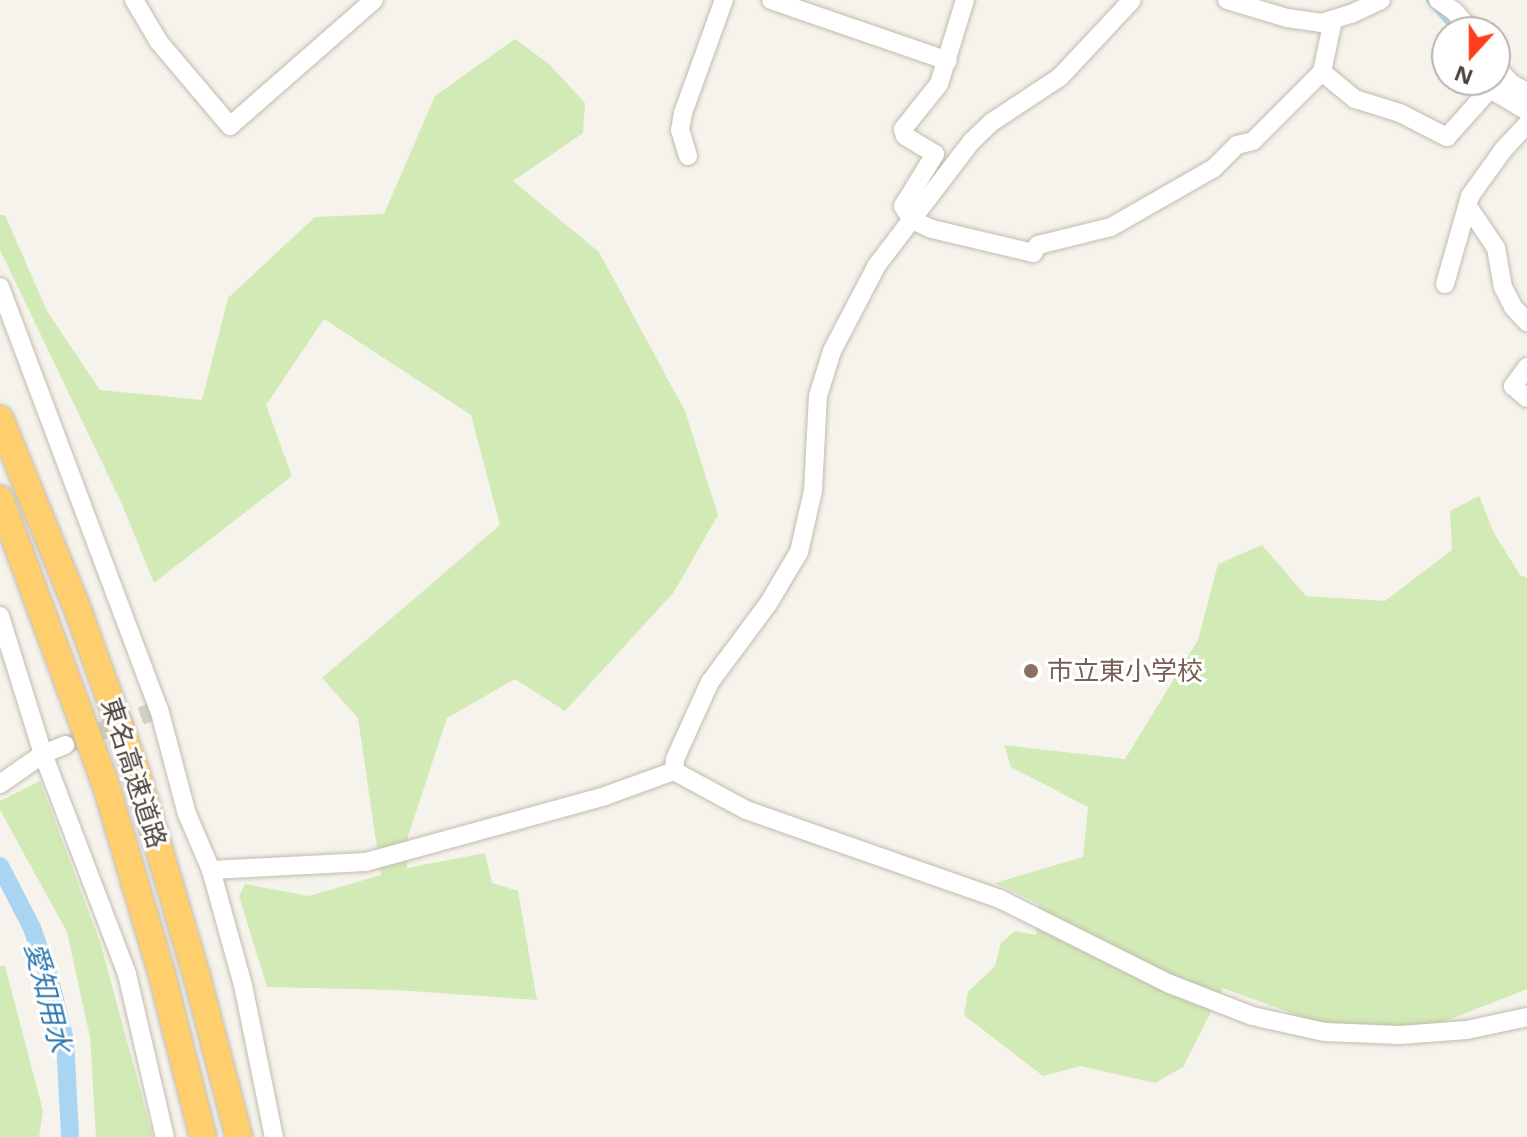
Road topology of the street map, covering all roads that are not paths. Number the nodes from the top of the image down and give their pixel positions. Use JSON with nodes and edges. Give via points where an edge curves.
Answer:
{"nodes":[{"id":1,"x":134,"y":0,"type":"edge"},
{"id":2,"x":374,"y":0,"type":"edge"},
{"id":3,"x":724,"y":0,"type":"edge"},
{"id":4,"x":771,"y":0,"type":"edge"},
{"id":5,"x":965,"y":0,"type":"edge"},
{"id":6,"x":1132,"y":0,"type":"edge"},
{"id":7,"x":1227,"y":0,"type":"edge"},
{"id":8,"x":1381,"y":0,"type":"edge"},
{"id":9,"x":1438,"y":0,"type":"edge"},
{"id":10,"x":1458,"y":16,"type":"edge"},
{"id":11,"x":1333,"y":20,"type":"junction"},
{"id":12,"x":948,"y":61,"type":"junction"},
{"id":13,"x":1322,"y":72,"type":"junction"},
{"id":14,"x":1511,"y":79,"type":"edge"},
{"id":15,"x":1527,"y":92,"type":"edge"},
{"id":16,"x":1527,"y":111,"type":"edge"},
{"id":17,"x":1527,"y":124,"type":"edge"},
{"id":18,"x":688,"y":156,"type":"dead end"},
{"id":19,"x":1469,"y":208,"type":"junction"},
{"id":20,"x":912,"y":220,"type":"junction"},
{"id":21,"x":1445,"y":284,"type":"dead end"},
{"id":22,"x":0,"y":287,"type":"edge"},
{"id":23,"x":1527,"y":322,"type":"edge"},
{"id":24,"x":1527,"y":367,"type":"edge"},
{"id":25,"x":1527,"y":398,"type":"edge"},
{"id":26,"x":0,"y":419,"type":"edge"},
{"id":27,"x":0,"y":499,"type":"edge"},
{"id":28,"x":0,"y":616,"type":"edge"},
{"id":29,"x":65,"y":745,"type":"tunnel mouth"},
{"id":30,"x":43,"y":754,"type":"junction"},
{"id":31,"x":674,"y":771,"type":"junction"},
{"id":32,"x":0,"y":784,"type":"edge"},
{"id":33,"x":211,"y":870,"type":"junction"},
{"id":34,"x":1527,"y":1017,"type":"edge"},
{"id":35,"x":165,"y":1137,"type":"edge"},
{"id":36,"x":203,"y":1137,"type":"edge"},
{"id":37,"x":239,"y":1137,"type":"edge"},
{"id":38,"x":274,"y":1137,"type":"edge"}],
"edges":[{"from":1,"to":2,"type":"street","via":[[159,42],[230,126]]},
{"from":3,"to":18,"type":"street","via":[[683,113],[680,130]]},
{"from":4,"to":12,"type":"street"},
{"from":5,"to":12,"type":"street"},
{"from":6,"to":20,"type":"street","via":[[1060,77],[971,142]]},
{"from":7,"to":11,"type":"street","via":[[1287,18]]},
{"from":8,"to":11,"type":"street"},
{"from":9,"to":10,"type":"street"},
{"from":11,"to":13,"type":"street"},
{"from":12,"to":20,"type":"street","via":[[939,84],[903,129],[905,136],[935,154],[903,206]]},
{"from":13,"to":16,"type":"street","via":[[1355,99],[1400,113],[1447,137],[1490,89]]},
{"from":13,"to":20,"type":"street","via":[[1253,141],[1237,145],[1214,168],[1094,234],[1038,245],[1033,253]]},
{"from":14,"to":15,"type":"street"},
{"from":17,"to":19,"type":"street","via":[[1470,196]]},
{"from":19,"to":21,"type":"street"},
{"from":19,"to":23,"type":"street","via":[[1496,248],[1503,287]]},
{"from":20,"to":31,"type":"street","via":[[877,265],[832,351],[818,396],[813,491],[799,552],[710,682]]},
{"from":22,"to":33,"type":"street","via":[[159,709],[187,814]]},
{"from":24,"to":25,"type":"street","via":[[1513,386]]},
{"from":26,"to":37,"type":"highway","name":"東名高速道路","via":[[136,771]]},
{"from":27,"to":36,"type":"highway","name":"東名高速道路","via":[[107,789]]},
{"from":28,"to":30,"type":"street"},
{"from":29,"to":30,"type":"street"},
{"from":30,"to":32,"type":"street"},
{"from":30,"to":35,"type":"street","via":[[123,960]]},
{"from":31,"to":33,"type":"street","via":[[605,796],[366,862]]},
{"from":31,"to":34,"type":"street","via":[[746,810],[1000,899],[1170,984],[1252,1016],[1325,1032],[1400,1035],[1467,1030]]},
{"from":33,"to":38,"type":"street","via":[[243,985]]}]}
